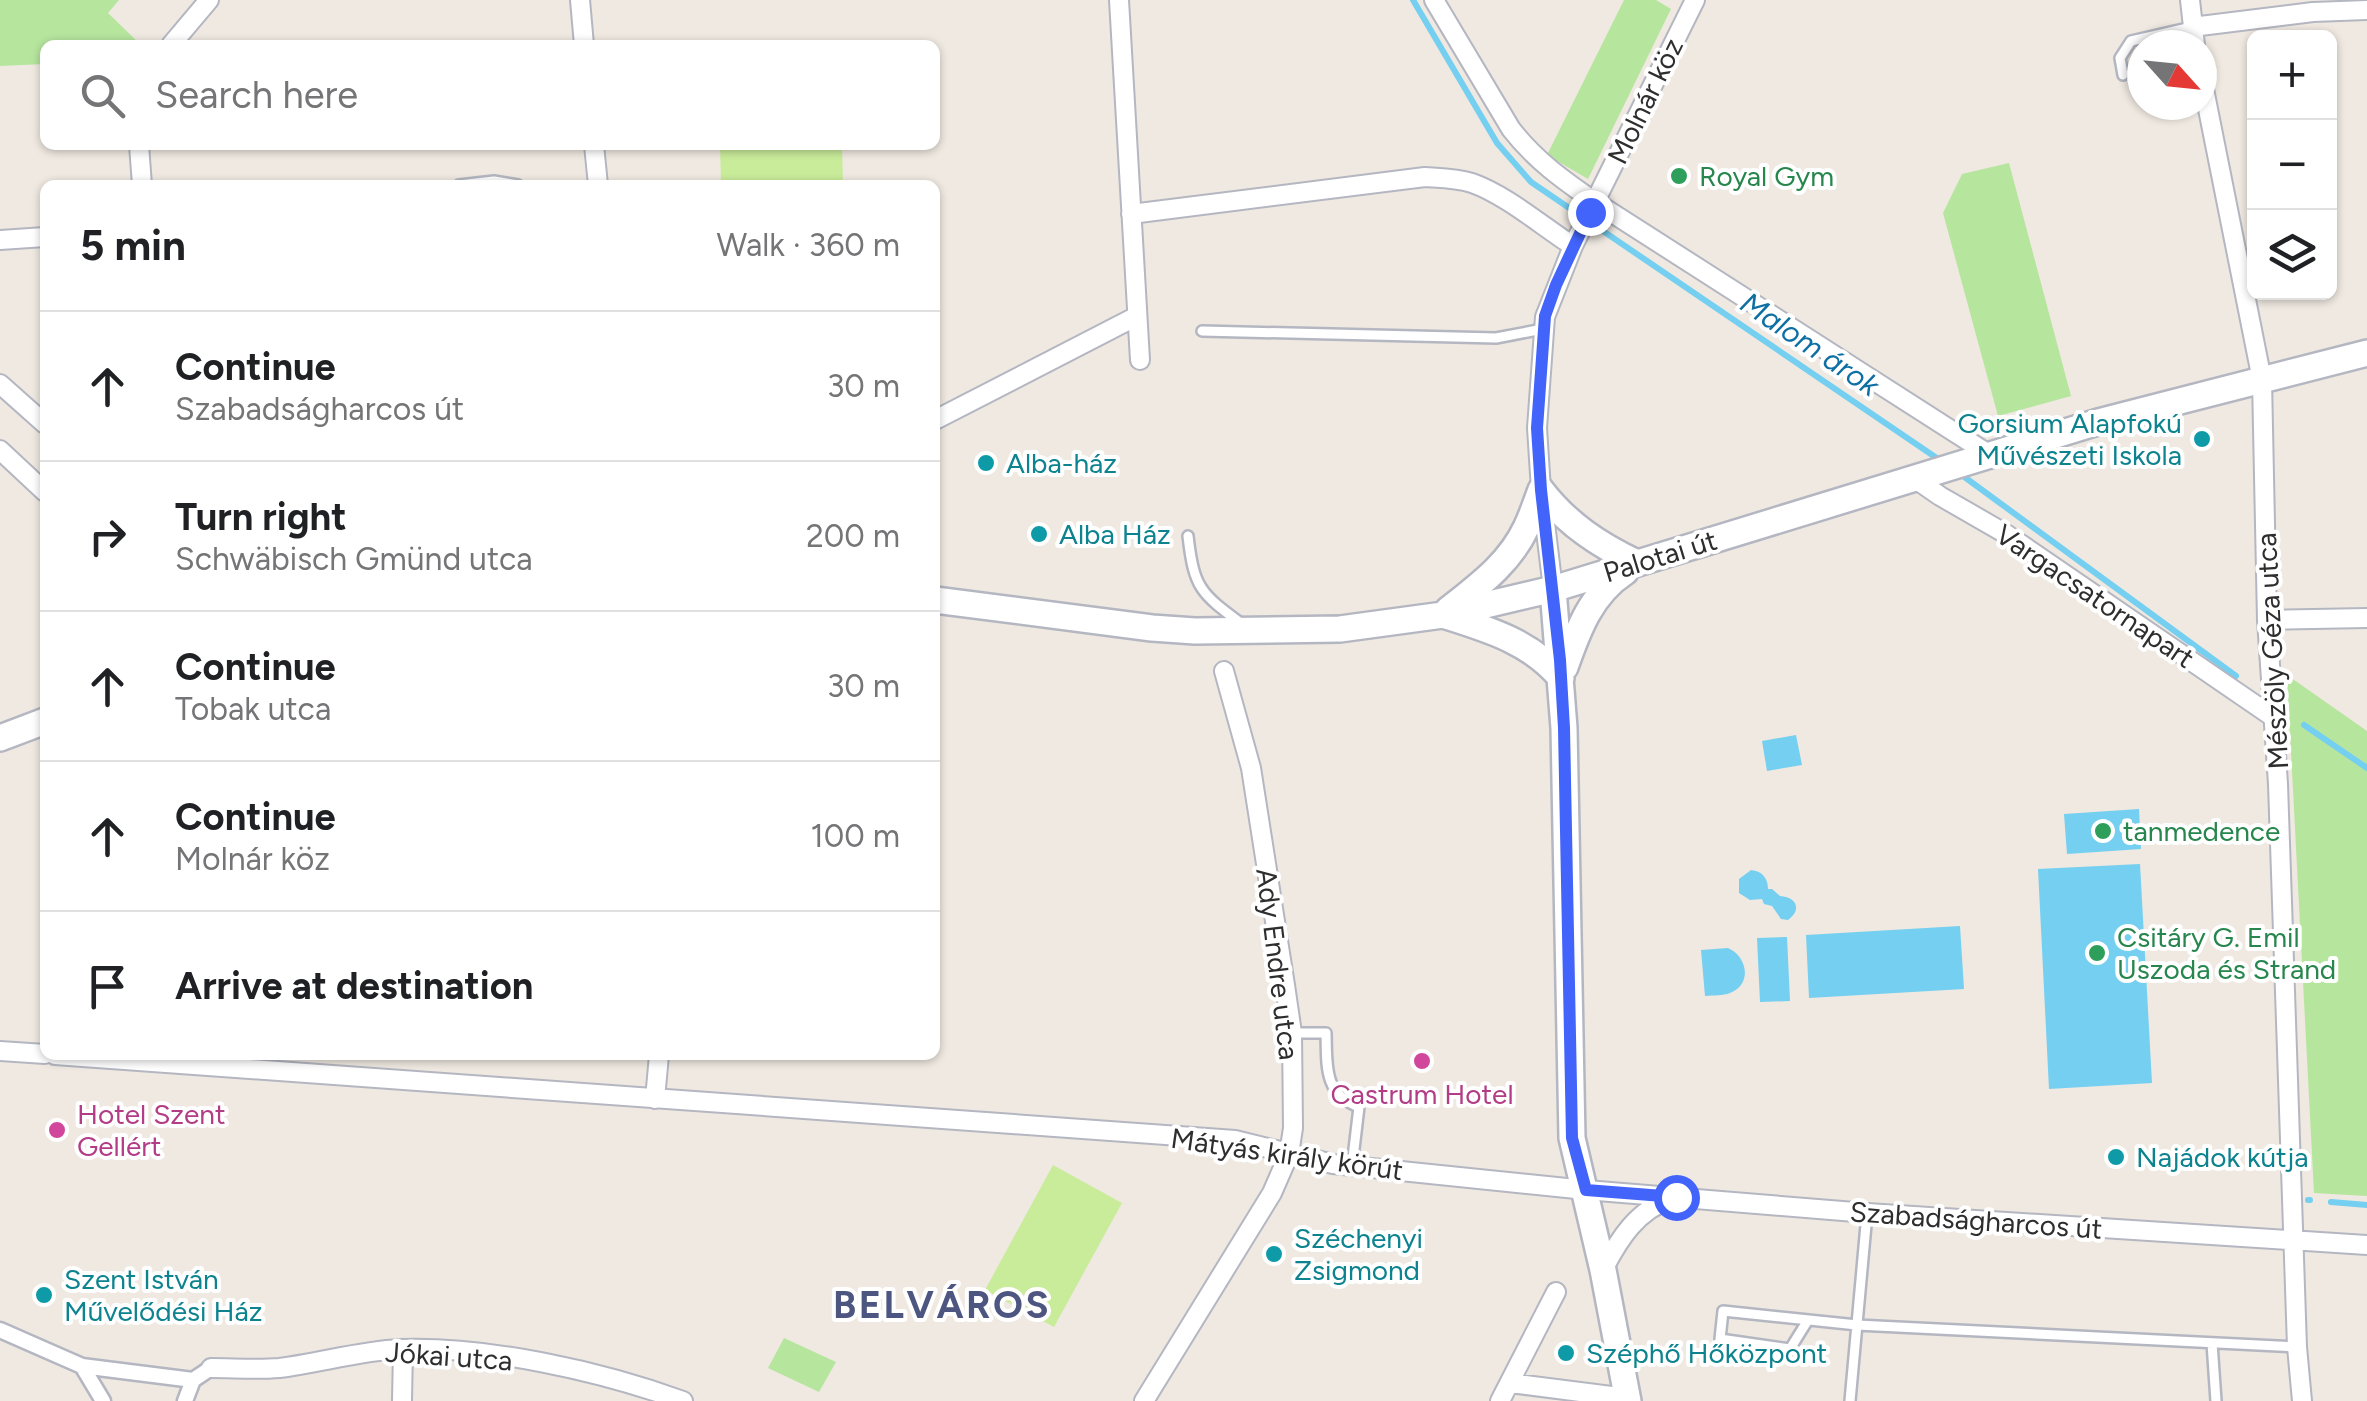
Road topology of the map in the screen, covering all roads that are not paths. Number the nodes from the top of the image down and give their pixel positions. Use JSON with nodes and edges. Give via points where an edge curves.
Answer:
{"nodes":[{"id":1,"x":210,"y":0,"type":"edge"},
{"id":2,"x":580,"y":0,"type":"edge"},
{"id":3,"x":1119,"y":0,"type":"edge"},
{"id":4,"x":1434,"y":0,"type":"edge"},
{"id":5,"x":1694,"y":0,"type":"edge"},
{"id":6,"x":2190,"y":0,"type":"edge"},
{"id":7,"x":2367,"y":10,"type":"edge"},
{"id":8,"x":2193,"y":30,"type":"edge"},
{"id":9,"x":2217,"y":31,"type":"edge"},
{"id":10,"x":174,"y":40,"type":"edge"},
{"id":11,"x":584,"y":40,"type":"edge"},
{"id":12,"x":2127,"y":46,"type":"edge"},
{"id":13,"x":2123,"y":74,"type":"dead end"},
{"id":14,"x":2210,"y":120,"type":"edge"},
{"id":15,"x":140,"y":150,"type":"edge"},
{"id":16,"x":594,"y":150,"type":"edge"},
{"id":17,"x":142,"y":180,"type":"edge"},
{"id":18,"x":598,"y":180,"type":"edge"},
{"id":19,"x":1130,"y":214,"type":"junction"},
{"id":20,"x":1589,"y":214,"type":"junction"},
{"id":21,"x":40,"y":237,"type":"edge"},
{"id":22,"x":0,"y":240,"type":"edge"},
{"id":23,"x":1573,"y":246,"type":"junction"},
{"id":24,"x":1137,"y":316,"type":"junction"},
{"id":25,"x":1544,"y":329,"type":"junction"},
{"id":26,"x":1202,"y":331,"type":"dead end"},
{"id":27,"x":2367,"y":353,"type":"edge"},
{"id":28,"x":1140,"y":360,"type":"dead end"},
{"id":29,"x":2262,"y":380,"type":"junction"},
{"id":30,"x":0,"y":384,"type":"edge"},
{"id":31,"x":940,"y":417,"type":"edge"},
{"id":32,"x":40,"y":420,"type":"edge"},
{"id":33,"x":0,"y":450,"type":"edge"},
{"id":34,"x":1984,"y":457,"type":"junction"},
{"id":35,"x":1923,"y":476,"type":"junction"},
{"id":36,"x":40,"y":487,"type":"edge"},
{"id":37,"x":1541,"y":490,"type":"junction"},
{"id":38,"x":1188,"y":536,"type":"dead end"},
{"id":39,"x":1637,"y":563,"type":"junction"},
{"id":40,"x":1553,"y":589,"type":"junction"},
{"id":41,"x":940,"y":601,"type":"edge"},
{"id":42,"x":1443,"y":615,"type":"junction"},
{"id":43,"x":2367,"y":618,"type":"edge"},
{"id":44,"x":2267,"y":620,"type":"junction"},
{"id":45,"x":1252,"y":632,"type":"junction"},
{"id":46,"x":1224,"y":671,"type":"dead end"},
{"id":47,"x":1561,"y":678,"type":"junction"},
{"id":48,"x":2273,"y":717,"type":"junction"},
{"id":49,"x":40,"y":723,"type":"edge"},
{"id":50,"x":0,"y":738,"type":"edge"},
{"id":51,"x":1292,"y":1033,"type":"junction"},
{"id":52,"x":0,"y":1051,"type":"edge"},
{"id":53,"x":40,"y":1054,"type":"edge"},
{"id":54,"x":123,"y":1060,"type":"edge"},
{"id":55,"x":659,"y":1060,"type":"edge"},
{"id":56,"x":655,"y":1099,"type":"junction"},
{"id":57,"x":1290,"y":1154,"type":"junction"},
{"id":58,"x":1352,"y":1166,"type":"junction"},
{"id":59,"x":1586,"y":1190,"type":"junction"},
{"id":60,"x":1676,"y":1197,"type":"junction"},
{"id":61,"x":1867,"y":1212,"type":"junction"},
{"id":62,"x":2294,"y":1240,"type":"junction"},
{"id":63,"x":2367,"y":1245,"type":"edge"},
{"id":64,"x":1604,"y":1270,"type":"junction"},
{"id":65,"x":1556,"y":1292,"type":"dead end"},
{"id":66,"x":1808,"y":1320,"type":"junction"},
{"id":67,"x":1857,"y":1325,"type":"junction"},
{"id":68,"x":0,"y":1330,"type":"edge"},
{"id":69,"x":2212,"y":1346,"type":"junction"},
{"id":70,"x":2297,"y":1347,"type":"junction"},
{"id":71,"x":403,"y":1349,"type":"junction"},
{"id":72,"x":82,"y":1366,"type":"junction"},
{"id":73,"x":211,"y":1368,"type":"joint"},
{"id":74,"x":192,"y":1380,"type":"junction"},
{"id":75,"x":1510,"y":1382,"type":"junction"},
{"id":76,"x":1628,"y":1400,"type":"edge"},
{"id":77,"x":103,"y":1401,"type":"edge"},
{"id":78,"x":185,"y":1401,"type":"edge"},
{"id":79,"x":402,"y":1401,"type":"edge"},
{"id":80,"x":683,"y":1401,"type":"edge"},
{"id":81,"x":1144,"y":1401,"type":"edge"},
{"id":82,"x":1500,"y":1401,"type":"edge"},
{"id":83,"x":1850,"y":1401,"type":"edge"},
{"id":84,"x":2216,"y":1401,"type":"edge"},
{"id":85,"x":2302,"y":1401,"type":"edge"}],
"edges":[{"from":1,"to":10,"type":"street"},
{"from":2,"to":11,"type":"street"},
{"from":3,"to":19,"type":"street"},
{"from":4,"to":20,"type":"street","via":[[1511,129]]},
{"from":5,"to":20,"type":"street","name":"Molnár köz"},
{"from":6,"to":8,"type":"street"},
{"from":7,"to":9,"type":"street","via":[[2314,12]]},
{"from":12,"to":13,"type":"lane","via":[[2120,58]]},
{"from":14,"to":29,"type":"street","name":"Mészöly Géza utca"},
{"from":15,"to":17,"type":"street"},
{"from":16,"to":18,"type":"street"},
{"from":19,"to":23,"type":"street","via":[[1452,178],[1493,194]]},
{"from":19,"to":24,"type":"street"},
{"from":20,"to":23,"type":"street","name":"Molnár köz"},
{"from":20,"to":34,"type":"street"},
{"from":21,"to":22,"type":"street"},
{"from":23,"to":25,"type":"street","name":"Molnár köz"},
{"from":24,"to":28,"type":"street"},
{"from":24,"to":31,"type":"street"},
{"from":25,"to":26,"type":"lane","via":[[1496,338]]},
{"from":25,"to":37,"type":"street","name":"Molnár köz","via":[[1537,428]]},
{"from":27,"to":29,"type":"main road","name":"Palotai út"},
{"from":29,"to":34,"type":"main road","name":"Palotai út"},
{"from":29,"to":44,"type":"street","name":"Mészöly Géza utca"},
{"from":30,"to":32,"type":"street"},
{"from":33,"to":36,"type":"street"},
{"from":34,"to":35,"type":"main road","name":"Palotai út"},
{"from":35,"to":39,"type":"main road","name":"Palotai út"},
{"from":35,"to":48,"type":"street","name":"Vargacsatornapart","via":[[1940,496]]},
{"from":37,"to":39,"type":"main road","via":[[1586,535]]},
{"from":37,"to":40,"type":"street","name":"Molnár köz"},
{"from":37,"to":42,"type":"main road","via":[[1527,528],[1498,570]]},
{"from":38,"to":45,"type":"lane","via":[[1202,588]]},
{"from":39,"to":40,"type":"main road","name":"Palotai út"},
{"from":39,"to":47,"type":"main road","via":[[1599,594]]},
{"from":40,"to":42,"type":"main road","name":"Palotai út"},
{"from":40,"to":47,"type":"main road"},
{"from":41,"to":45,"type":"main road","name":"Palotai út","via":[[1152,628]]},
{"from":42,"to":45,"type":"main road","name":"Palotai út"},
{"from":42,"to":47,"type":"main road","via":[[1517,642]]},
{"from":43,"to":44,"type":"street"},
{"from":44,"to":48,"type":"street","name":"Mészöly Géza utca"},
{"from":46,"to":51,"type":"street","name":"Ady Endre utca","via":[[1251,768]]},
{"from":47,"to":59,"type":"main road","via":[[1572,1138]]},
{"from":48,"to":62,"type":"street","name":"Mészöly Géza utca"},
{"from":49,"to":50,"type":"main road"},
{"from":51,"to":57,"type":"street","name":"Ady Endre utca"},
{"from":51,"to":58,"type":"lane","via":[[1326,1033],[1329,1081],[1338,1096],[1359,1108]]},
{"from":52,"to":53,"type":"street"},
{"from":54,"to":56,"type":"street","name":"Mátyás király körút"},
{"from":55,"to":56,"type":"street"},
{"from":56,"to":57,"type":"street","name":"Mátyás király körút","via":[[1234,1140]]},
{"from":57,"to":58,"type":"street","name":"Mátyás király körút"},
{"from":57,"to":81,"type":"street","name":"Ady Endre utca"},
{"from":58,"to":59,"type":"street","name":"Mátyás király körút"},
{"from":59,"to":60,"type":"street","name":"Szabadságharcos út"},
{"from":59,"to":64,"type":"main road"},
{"from":60,"to":61,"type":"street","name":"Szabadságharcos út"},
{"from":60,"to":64,"type":"street","via":[[1630,1226]]},
{"from":61,"to":62,"type":"street","name":"Szabadságharcos út"},
{"from":61,"to":67,"type":"lane"},
{"from":62,"to":63,"type":"street","name":"Szabadságharcos út"},
{"from":62,"to":70,"type":"street","name":"Mészöly Géza utca"},
{"from":64,"to":76,"type":"main road"},
{"from":65,"to":75,"type":"street"},
{"from":66,"to":66,"type":"lane","via":[[1724,1311],[1720,1339],[1790,1349]]},
{"from":66,"to":67,"type":"lane"},
{"from":67,"to":69,"type":"lane"},
{"from":67,"to":83,"type":"lane"},
{"from":68,"to":72,"type":"street"},
{"from":69,"to":70,"type":"lane"},
{"from":69,"to":84,"type":"lane"},
{"from":70,"to":85,"type":"street","name":"Mészöly Géza utca"},
{"from":71,"to":73,"type":"street","name":"Jókai utca","via":[[274,1368]]},
{"from":71,"to":79,"type":"street"},
{"from":71,"to":80,"type":"street","name":"Jókai utca","via":[[536,1362]]},
{"from":72,"to":74,"type":"street"},
{"from":72,"to":77,"type":"street"},
{"from":73,"to":74,"type":"street"},
{"from":74,"to":78,"type":"street"},
{"from":75,"to":76,"type":"street"},
{"from":75,"to":82,"type":"street"}]}
